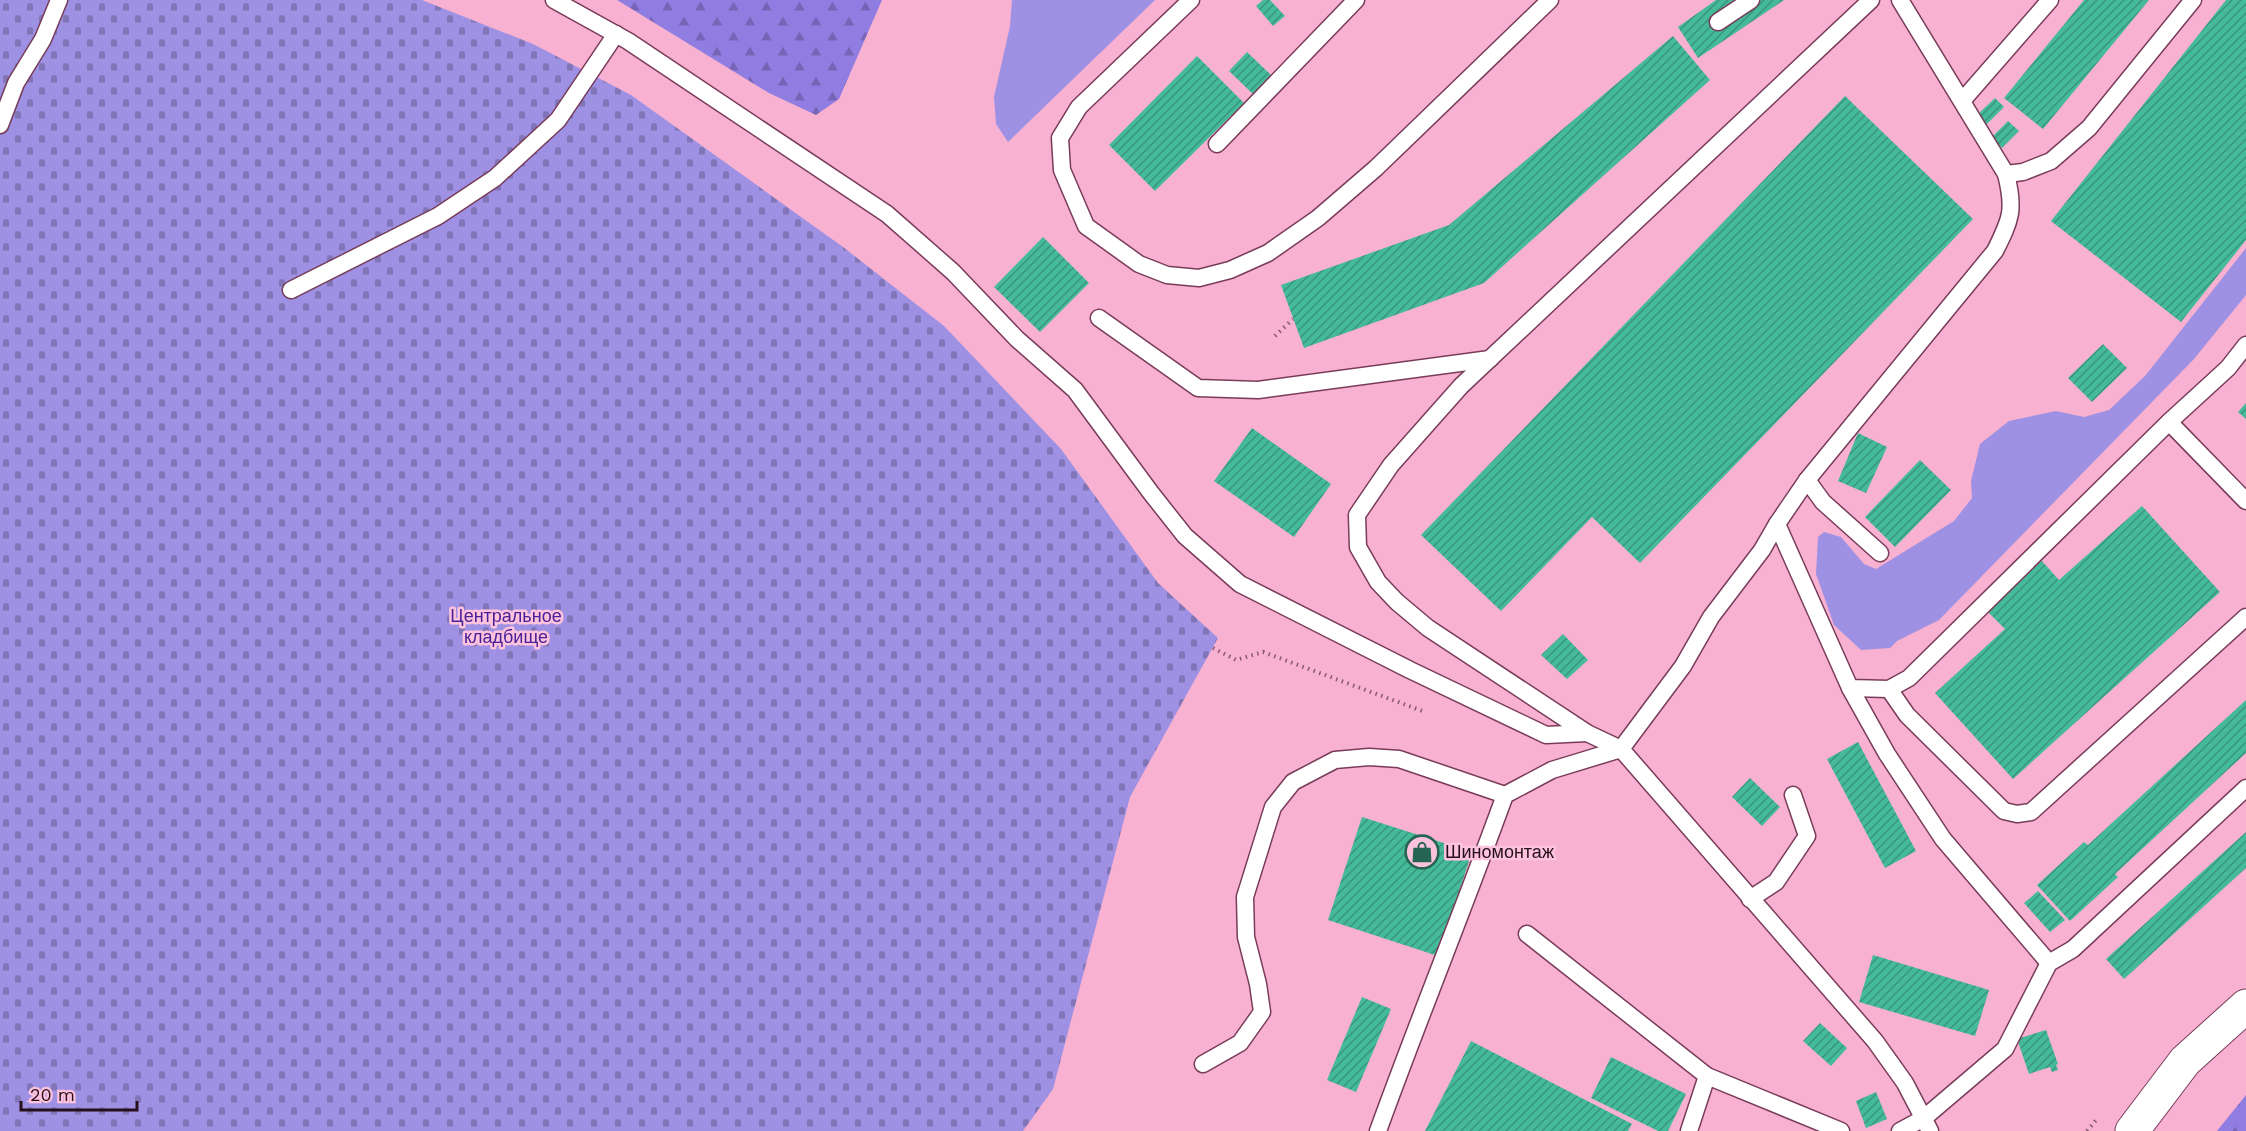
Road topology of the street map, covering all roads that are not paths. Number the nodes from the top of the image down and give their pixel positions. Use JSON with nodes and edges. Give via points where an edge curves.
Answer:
{"nodes":[{"id":1,"x":59,"y":0,"type":"edge"},
{"id":2,"x":554,"y":0,"type":"edge"},
{"id":3,"x":1191,"y":0,"type":"edge"},
{"id":4,"x":1356,"y":0,"type":"edge"},
{"id":5,"x":1550,"y":0,"type":"edge"},
{"id":6,"x":1751,"y":0,"type":"edge"},
{"id":7,"x":1870,"y":0,"type":"edge"},
{"id":8,"x":1900,"y":0,"type":"edge"},
{"id":9,"x":2050,"y":0,"type":"edge"},
{"id":10,"x":2193,"y":0,"type":"edge"},
{"id":11,"x":1718,"y":22,"type":"dead end"},
{"id":12,"x":616,"y":34,"type":"junction"},
{"id":13,"x":1962,"y":101,"type":"junction"},
{"id":14,"x":0,"y":125,"type":"edge"},
{"id":15,"x":1217,"y":144,"type":"dead end"},
{"id":16,"x":2006,"y":174,"type":"junction"},
{"id":17,"x":291,"y":290,"type":"dead end"},
{"id":18,"x":1099,"y":318,"type":"dead end"},
{"id":19,"x":2246,"y":345,"type":"edge"},
{"id":20,"x":1490,"y":359,"type":"junction"},
{"id":21,"x":2169,"y":422,"type":"junction"},
{"id":22,"x":1807,"y":480,"type":"junction"},
{"id":23,"x":2246,"y":501,"type":"edge"},
{"id":24,"x":1777,"y":524,"type":"junction"},
{"id":25,"x":1880,"y":553,"type":"dead end"},
{"id":26,"x":2246,"y":617,"type":"edge"},
{"id":27,"x":1850,"y":688,"type":"junction"},
{"id":28,"x":1888,"y":689,"type":"junction"},
{"id":29,"x":1587,"y":733,"type":"junction"},
{"id":30,"x":1621,"y":749,"type":"junction"},
{"id":31,"x":2246,"y":788,"type":"edge"},
{"id":32,"x":1505,"y":795,"type":"junction"},
{"id":33,"x":1793,"y":795,"type":"dead end"},
{"id":34,"x":1750,"y":898,"type":"junction"},
{"id":35,"x":1527,"y":934,"type":"dead end"},
{"id":36,"x":2049,"y":963,"type":"junction"},
{"id":37,"x":2246,"y":1006,"type":"edge"},
{"id":38,"x":1203,"y":1064,"type":"dead end"},
{"id":39,"x":1707,"y":1076,"type":"junction"},
{"id":40,"x":1927,"y":1125,"type":"edge"},
{"id":41,"x":1378,"y":1131,"type":"edge"},
{"id":42,"x":1689,"y":1131,"type":"edge"},
{"id":43,"x":1840,"y":1131,"type":"edge"},
{"id":44,"x":1900,"y":1131,"type":"edge"},
{"id":45,"x":2133,"y":1131,"type":"edge"}],
"edges":[{"from":1,"to":14,"type":"lane","via":[[43,39],[16,83]]},
{"from":2,"to":12,"type":"lane"},
{"from":3,"to":5,"type":"lane","via":[[1079,107],[1060,138],[1062,170],[1086,226],[1139,264],[1167,275],[1199,278],[1230,270],[1268,253],[1318,218],[1376,168]]},
{"from":4,"to":15,"type":"lane"},
{"from":6,"to":11,"type":"lane"},
{"from":7,"to":20,"type":"lane"},
{"from":8,"to":13,"type":"lane"},
{"from":9,"to":13,"type":"lane"},
{"from":10,"to":16,"type":"lane","via":[[2089,128],[2052,161]]},
{"from":12,"to":17,"type":"lane","via":[[558,120],[495,178],[438,216]]},
{"from":12,"to":29,"type":"lane","via":[[887,214],[953,272],[1017,339],[1075,390],[1185,536],[1240,584],[1546,735]]},
{"from":13,"to":16,"type":"lane"},
{"from":16,"to":22,"type":"lane","via":[[2011,219],[1995,251]]},
{"from":18,"to":20,"type":"lane","via":[[1198,388],[1258,390]]},
{"from":19,"to":21,"type":"lane","via":[[2228,368]]},
{"from":20,"to":29,"type":"lane","via":[[1391,465],[1358,515],[1358,547],[1378,582],[1428,628]]},
{"from":21,"to":23,"type":"lane"},
{"from":21,"to":28,"type":"lane","via":[[1909,678]]},
{"from":22,"to":24,"type":"lane"},
{"from":22,"to":25,"type":"lane","via":[[1823,502]]},
{"from":24,"to":27,"type":"lane"},
{"from":24,"to":30,"type":"lane","via":[[1711,617],[1683,666]]},
{"from":26,"to":28,"type":"lane","via":[[2031,812],[2004,811],[1908,715]]},
{"from":27,"to":28,"type":"lane"},
{"from":27,"to":36,"type":"lane","via":[[1887,754],[1943,838]]},
{"from":29,"to":30,"type":"lane"},
{"from":30,"to":32,"type":"lane","via":[[1552,770]]},
{"from":30,"to":34,"type":"lane"},
{"from":31,"to":36,"type":"lane","via":[[2082,941]]},
{"from":32,"to":38,"type":"lane","via":[[1399,759],[1370,757],[1335,760],[1293,782],[1273,807],[1245,897],[1246,937],[1262,1012],[1240,1043]]},
{"from":32,"to":41,"type":"lane"},
{"from":33,"to":34,"type":"lane","via":[[1807,836],[1776,882]]},
{"from":34,"to":40,"type":"lane","via":[[1875,1041],[1905,1083]]},
{"from":35,"to":39,"type":"lane"},
{"from":36,"to":40,"type":"lane","via":[[2005,1049]]},
{"from":37,"to":45,"type":"main road","via":[[2185,1061]]},
{"from":39,"to":42,"type":"lane"},
{"from":39,"to":43,"type":"lane"},
{"from":40,"to":44,"type":"lane"}]}
